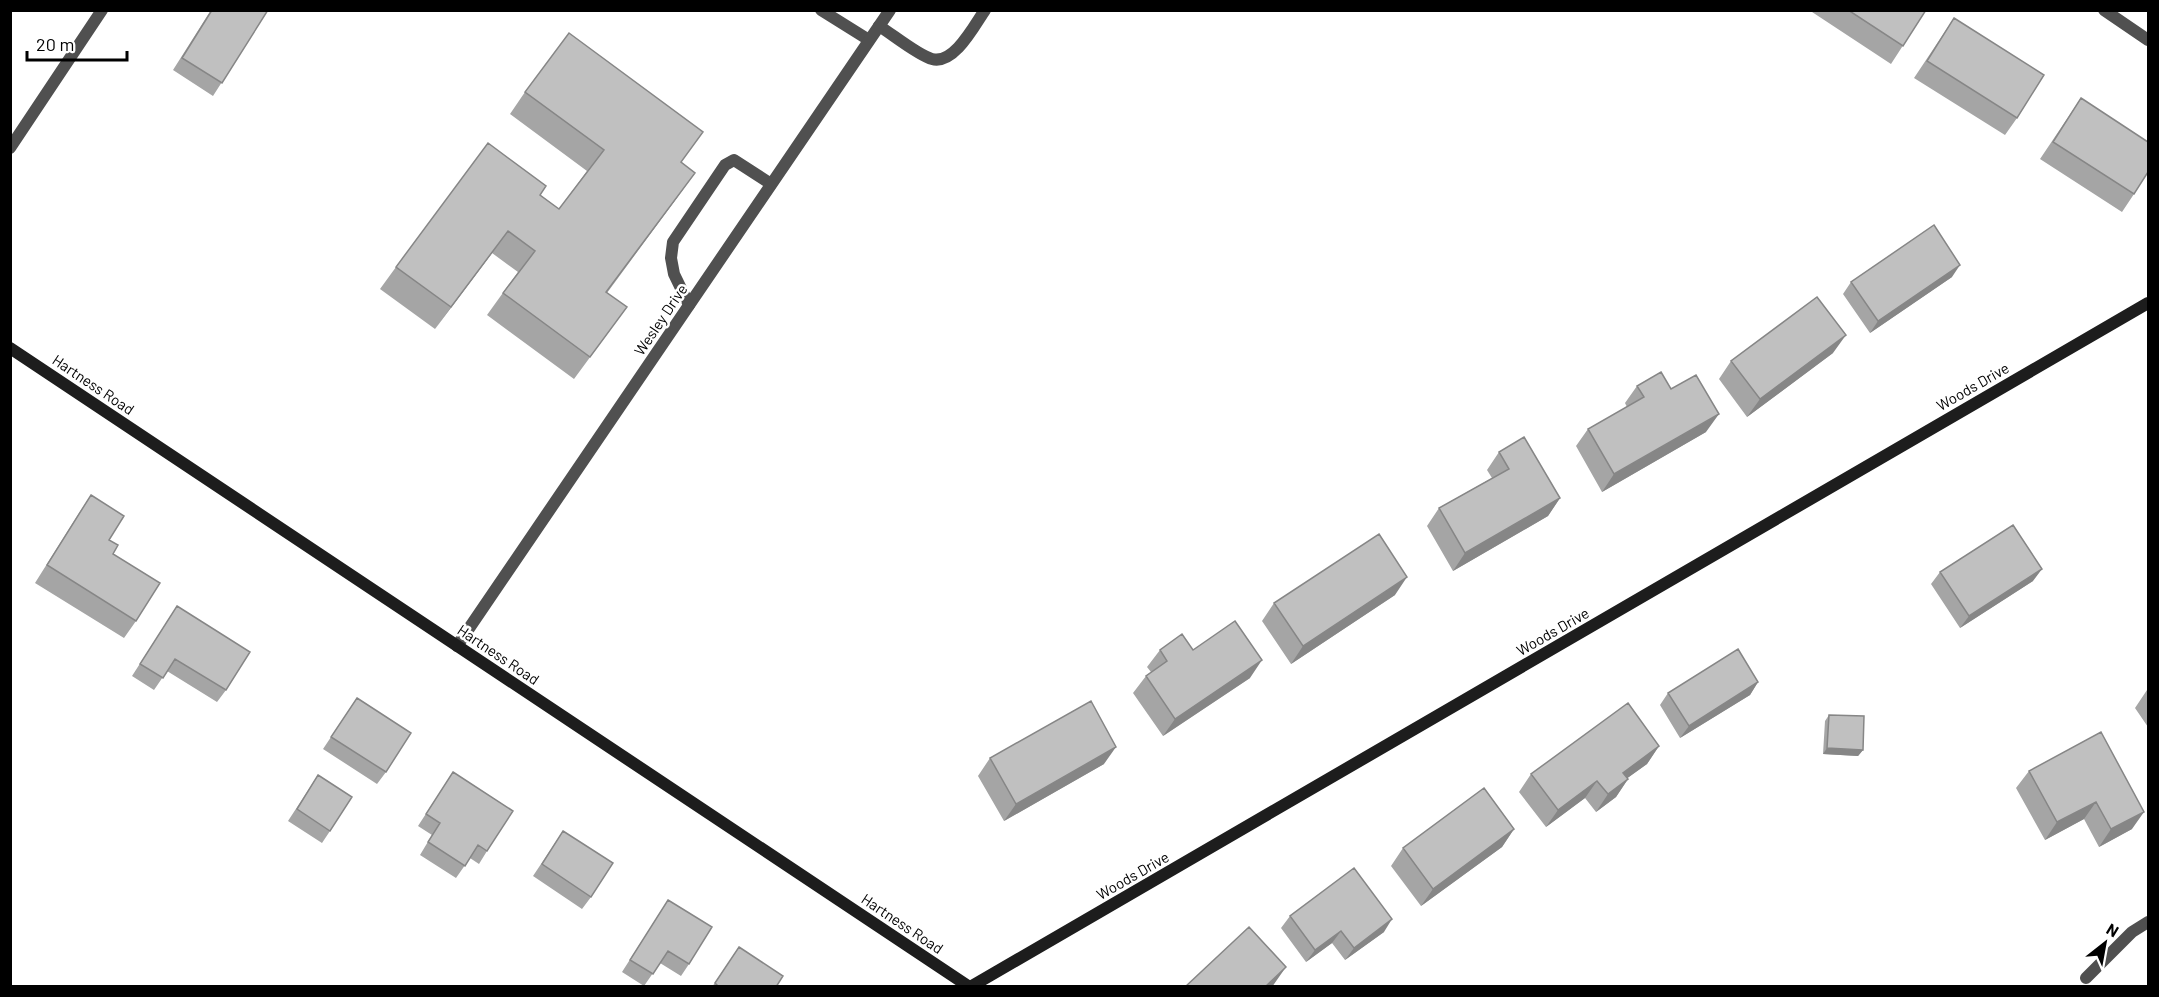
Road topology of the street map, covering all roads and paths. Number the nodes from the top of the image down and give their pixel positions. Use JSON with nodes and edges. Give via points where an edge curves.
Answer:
{"nodes":[{"id":1,"x":102,"y":10,"type":"edge"},
{"id":2,"x":821,"y":10,"type":"edge"},
{"id":3,"x":890,"y":10,"type":"edge"},
{"id":4,"x":985,"y":10,"type":"edge"},
{"id":5,"x":2104,"y":10,"type":"edge"},
{"id":6,"x":879,"y":26,"type":"junction"},
{"id":7,"x":869,"y":40,"type":"junction"},
{"id":8,"x":2148,"y":40,"type":"edge"},
{"id":9,"x":10,"y":148,"type":"edge"},
{"id":10,"x":771,"y":184,"type":"junction"},
{"id":11,"x":2148,"y":303,"type":"edge"},
{"id":12,"x":689,"y":305,"type":"junction"},
{"id":13,"x":10,"y":348,"type":"edge"},
{"id":14,"x":457,"y":646,"type":"junction"},
{"id":15,"x":2148,"y":922,"type":"edge"},
{"id":16,"x":2086,"y":978,"type":"dead end"},
{"id":17,"x":970,"y":987,"type":"edge"}],
"edges":[{"from":1,"to":9,"type":"street"},
{"from":2,"to":7,"type":"street"},
{"from":3,"to":6,"type":"street","name":"Wesley Drive"},
{"from":4,"to":6,"type":"street","via":[[957,49],[943,59],[932,59]]},
{"from":5,"to":8,"type":"street"},
{"from":6,"to":7,"type":"street","name":"Wesley Drive"},
{"from":7,"to":10,"type":"street","name":"Wesley Drive"},
{"from":10,"to":12,"type":"street","name":"Wesley Drive"},
{"from":10,"to":12,"type":"street","via":[[734,160],[718,174],[673,242],[674,274]]},
{"from":11,"to":17,"type":"street","name":"Woods Drive"},
{"from":12,"to":14,"type":"street","name":"Wesley Drive"},
{"from":13,"to":14,"type":"street","name":"Hartness Road"},
{"from":14,"to":17,"type":"street","name":"Hartness Road"},
{"from":15,"to":16,"type":"street","via":[[2132,932]]}]}
